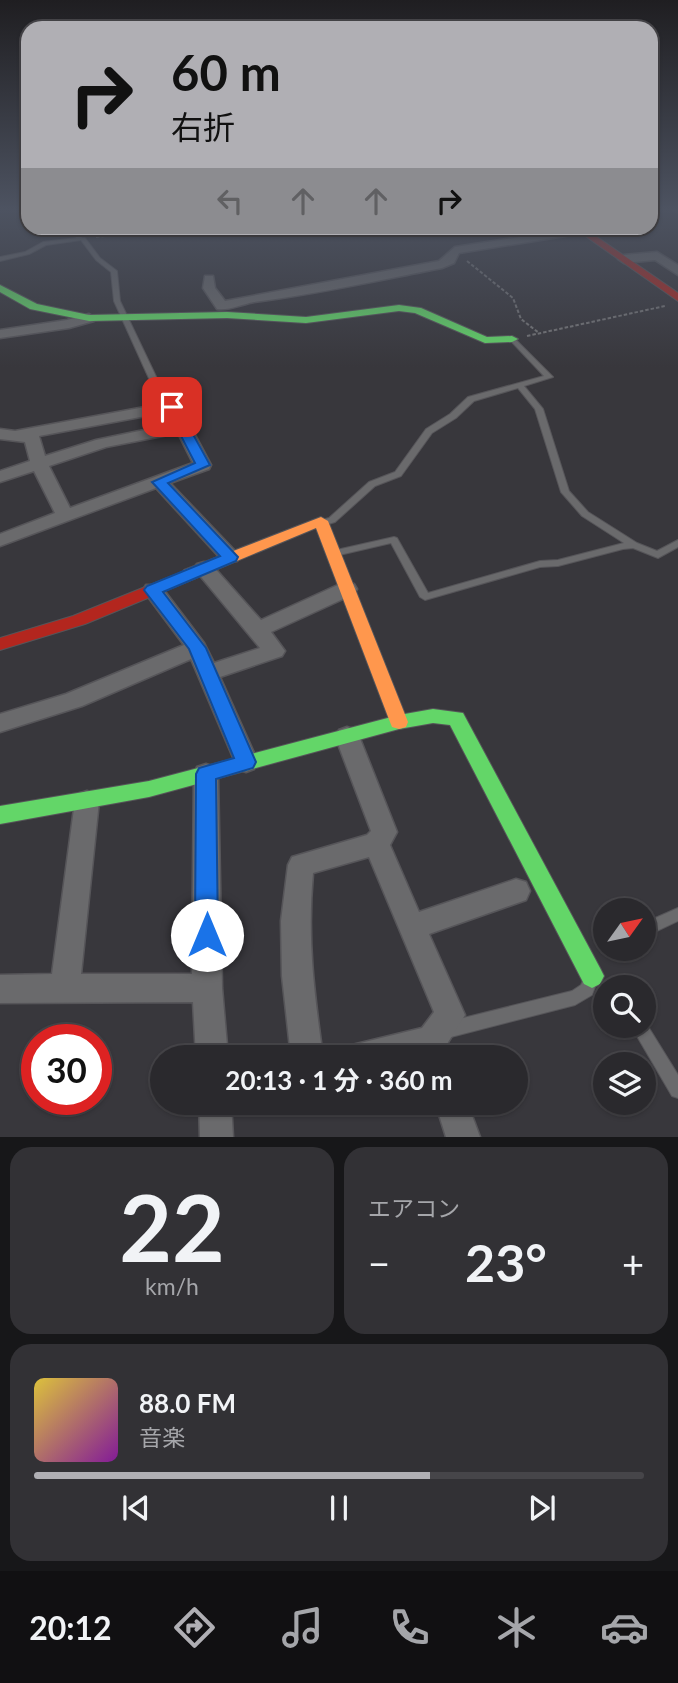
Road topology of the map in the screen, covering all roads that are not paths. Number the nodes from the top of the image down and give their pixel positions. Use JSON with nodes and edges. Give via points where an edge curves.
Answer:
{"nodes":[{"id":1,"x":101,"y":261,"type":"edge"},
{"id":2,"x":448,"y":261,"type":"edge"},
{"id":3,"x":626,"y":261,"type":"edge"},
{"id":4,"x":678,"y":277,"type":"edge"},
{"id":5,"x":209,"y":279,"type":"dead end"},
{"id":6,"x":653,"y":280,"type":"junction"},
{"id":7,"x":0,"y":288,"type":"edge"},
{"id":8,"x":671,"y":302,"type":"edge"},
{"id":9,"x":227,"y":310,"type":"junction"},
{"id":10,"x":127,"y":317,"type":"junction"},
{"id":11,"x":89,"y":318,"type":"junction"},
{"id":12,"x":0,"y":334,"type":"edge"},
{"id":13,"x":512,"y":339,"type":"joint"},
{"id":14,"x":519,"y":385,"type":"junction"},
{"id":15,"x":172,"y":407,"type":"junction"},
{"id":16,"x":182,"y":427,"type":"junction"},
{"id":17,"x":8,"y":435,"type":"edge"},
{"id":18,"x":39,"y":464,"type":"junction"},
{"id":19,"x":0,"y":477,"type":"edge"},
{"id":20,"x":159,"y":482,"type":"junction"},
{"id":21,"x":65,"y":516,"type":"junction"},
{"id":22,"x":322,"y":523,"type":"junction"},
{"id":23,"x":0,"y":540,"type":"edge"},
{"id":24,"x":678,"y":542,"type":"edge"},
{"id":25,"x":634,"y":545,"type":"junction"},
{"id":26,"x":333,"y":553,"type":"junction"},
{"id":27,"x":230,"y":557,"type":"junction"},
{"id":28,"x":204,"y":568,"type":"junction"},
{"id":29,"x":347,"y":589,"type":"junction"},
{"id":30,"x":153,"y":590,"type":"junction"},
{"id":31,"x":258,"y":630,"type":"junction"},
{"id":32,"x":0,"y":644,"type":"edge"},
{"id":33,"x":197,"y":648,"type":"junction"},
{"id":34,"x":209,"y":672,"type":"junction"},
{"id":35,"x":399,"y":722,"type":"junction"},
{"id":36,"x":0,"y":723,"type":"edge"},
{"id":37,"x":347,"y":736,"type":"junction"},
{"id":38,"x":246,"y":762,"type":"junction"},
{"id":39,"x":206,"y":774,"type":"junction"},
{"id":40,"x":87,"y":801,"type":"junction"},
{"id":41,"x":0,"y":815,"type":"edge"},
{"id":42,"x":376,"y":844,"type":"junction"},
{"id":43,"x":516,"y":891,"type":"dead end"},
{"id":44,"x":678,"y":914,"type":"edge"},
{"id":45,"x":656,"y":924,"type":"edge"},
{"id":46,"x":412,"y":927,"type":"junction"},
{"id":47,"x":593,"y":954,"type":"edge"},
{"id":48,"x":595,"y":975,"type":"edge"},
{"id":49,"x":595,"y":975,"type":"edge"},
{"id":50,"x":593,"y":983,"type":"edge"},
{"id":51,"x":207,"y":988,"type":"junction"},
{"id":52,"x":0,"y":989,"type":"edge"},
{"id":53,"x":65,"y":989,"type":"junction"},
{"id":54,"x":646,"y":1038,"type":"edge"},
{"id":55,"x":435,"y":1044,"type":"edge"},
{"id":56,"x":211,"y":1045,"type":"edge"},
{"id":57,"x":306,"y":1045,"type":"edge"},
{"id":58,"x":678,"y":1090,"type":"edge"},
{"id":59,"x":216,"y":1115,"type":"edge"},
{"id":60,"x":455,"y":1115,"type":"edge"},
{"id":61,"x":217,"y":1137,"type":"edge"},
{"id":62,"x":463,"y":1137,"type":"edge"}],
"edges":[{"from":1,"to":10,"type":"lane","via":[[114,271],[117,301]]},
{"from":2,"to":9,"type":"street","via":[[236,302]]},
{"from":3,"to":6,"type":"street"},
{"from":4,"to":6,"type":"street"},
{"from":5,"to":9,"type":"street","via":[[209,288]]},
{"from":6,"to":8,"type":"street"},
{"from":7,"to":11,"type":"street","via":[[34,307]]},
{"from":9,"to":10,"type":"street"},
{"from":9,"to":13,"type":"street","via":[[306,320],[399,308],[417,310],[485,340]]},
{"from":10,"to":11,"type":"street"},
{"from":10,"to":15,"type":"lane","via":[[156,385]]},
{"from":11,"to":12,"type":"street"},
{"from":13,"to":14,"type":"lane","via":[[549,377]]},
{"from":14,"to":22,"type":"lane","via":[[471,399],[429,431],[398,474],[372,484],[332,520]]},
{"from":14,"to":25,"type":"lane","via":[[539,409],[565,492],[585,514]]},
{"from":15,"to":16,"type":"street"},
{"from":15,"to":17,"type":"street"},
{"from":16,"to":18,"type":"street","via":[[102,443]]},
{"from":16,"to":20,"type":"street","via":[[203,465]]},
{"from":17,"to":18,"type":"street","via":[[32,438]]},
{"from":18,"to":19,"type":"street"},
{"from":18,"to":21,"type":"street"},
{"from":20,"to":21,"type":"street"},
{"from":20,"to":27,"type":"street"},
{"from":21,"to":23,"type":"street"},
{"from":22,"to":26,"type":"street"},
{"from":22,"to":27,"type":"street"},
{"from":24,"to":25,"type":"lane","via":[[659,555]]},
{"from":25,"to":26,"type":"lane","via":[[540,564],[425,597],[394,540]]},
{"from":26,"to":29,"type":"street"},
{"from":27,"to":28,"type":"street"},
{"from":28,"to":30,"type":"street"},
{"from":28,"to":31,"type":"street"},
{"from":29,"to":31,"type":"street"},
{"from":29,"to":35,"type":"street"},
{"from":30,"to":32,"type":"street","via":[[79,620]]},
{"from":30,"to":33,"type":"street"},
{"from":31,"to":34,"type":"street","via":[[274,652]]},
{"from":33,"to":34,"type":"street"},
{"from":33,"to":36,"type":"street","via":[[74,700]]},
{"from":34,"to":38,"type":"street"},
{"from":35,"to":37,"type":"street"},
{"from":35,"to":48,"type":"street","via":[[433,716],[456,718]]},
{"from":37,"to":38,"type":"street"},
{"from":37,"to":42,"type":"street","via":[[384,832]]},
{"from":38,"to":39,"type":"street"},
{"from":39,"to":40,"type":"street"},
{"from":39,"to":51,"type":"street"},
{"from":40,"to":41,"type":"street"},
{"from":40,"to":53,"type":"street"},
{"from":42,"to":46,"type":"street"},
{"from":42,"to":57,"type":"street","via":[[301,865],[295,935]]},
{"from":43,"to":46,"type":"street"},
{"from":44,"to":45,"type":"lane"},
{"from":46,"to":55,"type":"street","via":[[450,1015]]},
{"from":47,"to":49,"type":"lane","via":[[586,957]]},
{"from":50,"to":55,"type":"lane","via":[[575,998]]},
{"from":51,"to":53,"type":"street"},
{"from":51,"to":56,"type":"street"},
{"from":52,"to":53,"type":"street"},
{"from":54,"to":58,"type":"lane"},
{"from":59,"to":61,"type":"street"},
{"from":60,"to":62,"type":"street"}]}
